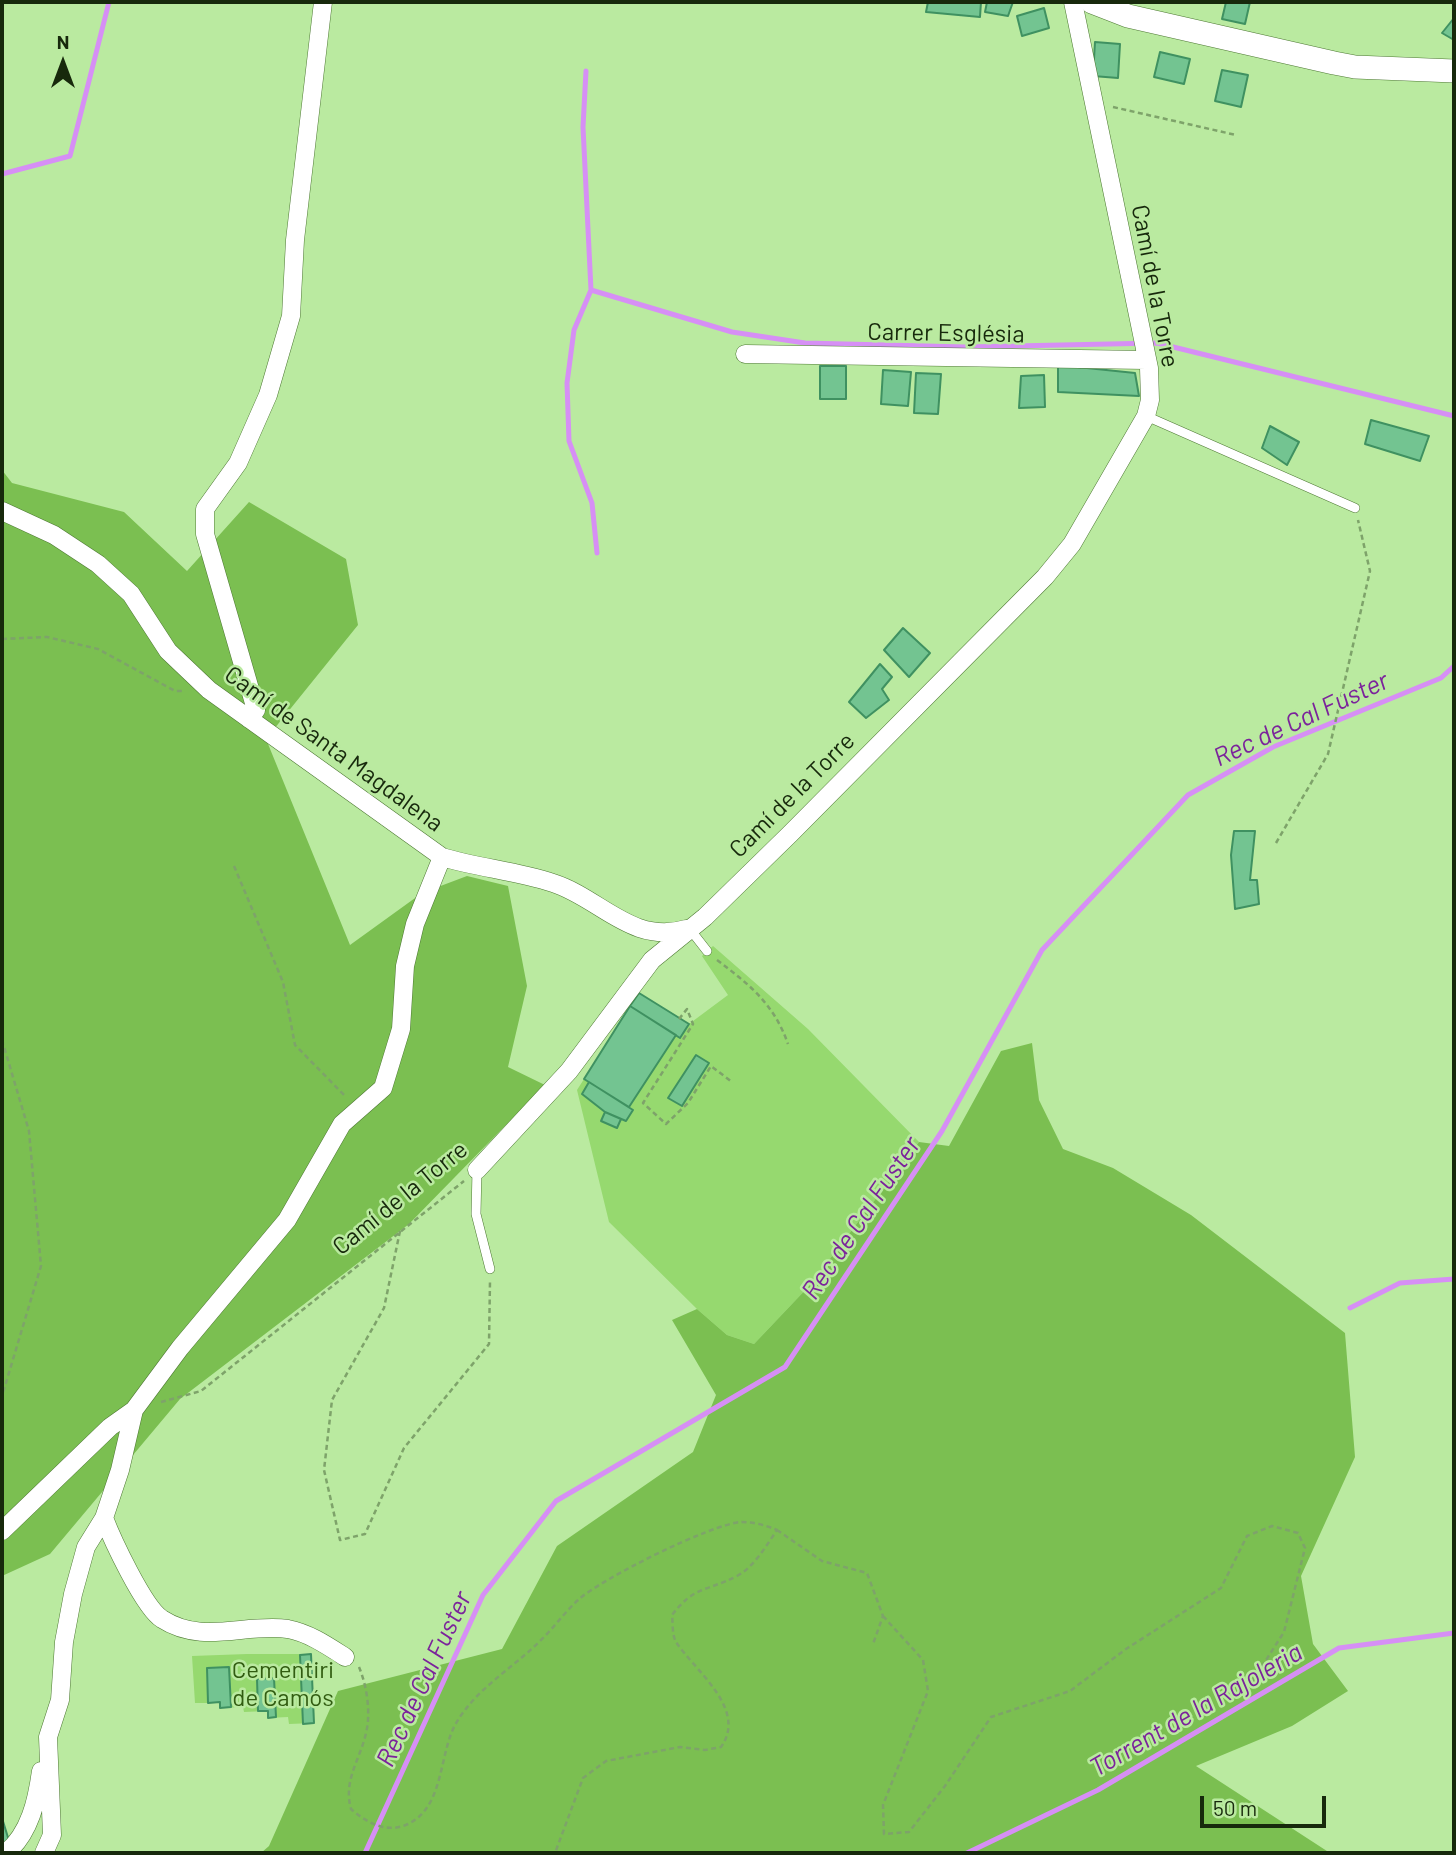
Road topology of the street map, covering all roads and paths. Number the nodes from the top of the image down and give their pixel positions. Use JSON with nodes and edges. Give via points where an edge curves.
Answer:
{"nodes":[{"id":1,"x":323,"y":2,"type":"edge"},
{"id":2,"x":1087,"y":2,"type":"edge"},
{"id":3,"x":1454,"y":71,"type":"edge"},
{"id":4,"x":1093,"y":102,"type":"junction"},
{"id":5,"x":1236,"y":135,"type":"dead end"},
{"id":6,"x":745,"y":354,"type":"dead end"},
{"id":7,"x":1146,"y":360,"type":"junction"},
{"id":8,"x":1146,"y":416,"type":"junction"},
{"id":9,"x":1355,"y":508,"type":"joint"},
{"id":10,"x":2,"y":511,"type":"edge"},
{"id":11,"x":2,"y":639,"type":"edge"},
{"id":12,"x":209,"y":690,"type":"junction"},
{"id":13,"x":249,"y":719,"type":"junction"},
{"id":14,"x":1276,"y":843,"type":"dead end"},
{"id":15,"x":442,"y":857,"type":"junction"},
{"id":16,"x":234,"y":866,"type":"dead end"},
{"id":17,"x":689,"y":928,"type":"junction"},
{"id":18,"x":706,"y":951,"type":"joint"},
{"id":19,"x":680,"y":1019,"type":"dead end"},
{"id":20,"x":2,"y":1040,"type":"edge"},
{"id":21,"x":788,"y":1044,"type":"dead end"},
{"id":22,"x":733,"y":1082,"type":"dead end"},
{"id":23,"x":359,"y":1109,"type":"junction"},
{"id":24,"x":477,"y":1170,"type":"junction"},
{"id":25,"x":400,"y":1231,"type":"junction"},
{"id":26,"x":490,"y":1269,"type":"joint"},
{"id":27,"x":2,"y":1396,"type":"edge"},
{"id":28,"x":134,"y":1410,"type":"junction"},
{"id":29,"x":104,"y":1518,"type":"junction"},
{"id":30,"x":777,"y":1530,"type":"junction"},
{"id":31,"x":2,"y":1531,"type":"edge"},
{"id":32,"x":883,"y":1616,"type":"junction"},
{"id":33,"x":873,"y":1644,"type":"dead end"},
{"id":34,"x":345,"y":1657,"type":"joint"},
{"id":35,"x":1245,"y":1693,"type":"dead end"},
{"id":36,"x":48,"y":1737,"type":"junction"},
{"id":37,"x":6,"y":1853,"type":"edge"},
{"id":38,"x":44,"y":1853,"type":"edge"},
{"id":39,"x":555,"y":1853,"type":"edge"}],
"edges":[{"from":1,"to":13,"type":"street","via":[[295,240],[291,316],[268,395],[238,463],[205,509],[205,534],[256,710]]},
{"from":2,"to":3,"type":"street","via":[[1128,16],[1355,67]]},
{"from":2,"to":4,"type":"street","name":"Camí de la Torre","via":[[1079,35]]},
{"from":4,"to":5,"type":"path"},
{"from":4,"to":7,"type":"street","name":"Camí de la Torre"},
{"from":6,"to":7,"type":"street","name":"Carrer Església"},
{"from":7,"to":8,"type":"street","name":"Camí de la Torre","via":[[1150,400]]},
{"from":8,"to":9,"type":"lane"},
{"from":8,"to":17,"type":"street","name":"Camí de la Torre","via":[[1072,544],[1045,577],[790,834]]},
{"from":9,"to":14,"type":"path","via":[[1370,571],[1328,754]]},
{"from":10,"to":12,"type":"street","name":"Camí de Santa Magdalena","via":[[54,535],[98,564],[131,594],[168,651]]},
{"from":11,"to":12,"type":"path","via":[[47,637],[98,649],[175,691]]},
{"from":12,"to":13,"type":"street","name":"Camí de Santa Magdalena"},
{"from":13,"to":15,"type":"street","name":"Camí de Santa Magdalena"},
{"from":15,"to":17,"type":"street","name":"Camí de Santa Magdalena","via":[[555,883],[624,925],[660,934]]},
{"from":15,"to":23,"type":"street","via":[[415,924],[405,966],[401,1029],[383,1088]]},
{"from":16,"to":23,"type":"path","via":[[283,982],[295,1045]]},
{"from":17,"to":18,"type":"lane"},
{"from":17,"to":24,"type":"street","name":"Camí de la Torre","via":[[652,960],[569,1071]]},
{"from":18,"to":21,"type":"path","via":[[751,985],[779,1018]]},
{"from":19,"to":22,"type":"path","via":[[687,1009],[693,1024],[643,1103],[666,1124],[688,1103],[711,1066]]},
{"from":20,"to":27,"type":"path","via":[[29,1131],[41,1266]]},
{"from":23,"to":28,"type":"street","via":[[342,1124],[287,1220]]},
{"from":24,"to":25,"type":"path","name":"Camí de la Torre"},
{"from":24,"to":26,"type":"lane","via":[[477,1214]]},
{"from":25,"to":26,"type":"path","via":[[384,1308],[332,1400],[324,1470],[340,1540],[365,1534],[404,1448],[489,1344]]},
{"from":25,"to":28,"type":"path","name":"Camí de la Torre","via":[[201,1391]]},
{"from":28,"to":29,"type":"street"},
{"from":28,"to":31,"type":"street","via":[[110,1427]]},
{"from":29,"to":34,"type":"street","via":[[160,1619],[197,1633],[287,1629],[316,1639]]},
{"from":29,"to":36,"type":"street","via":[[86,1547],[73,1594],[60,1700]]},
{"from":30,"to":32,"type":"path","via":[[822,1561],[867,1573]]},
{"from":30,"to":34,"type":"path","via":[[739,1522],[695,1536],[580,1598],[538,1643],[478,1694],[456,1723],[437,1788],[409,1824],[386,1829],[351,1809],[348,1783],[367,1731],[368,1699],[360,1668]]},
{"from":30,"to":39,"type":"path","via":[[739,1575],[686,1596],[672,1615],[674,1640],[722,1698],[727,1739],[721,1747],[705,1750],[680,1746],[606,1761],[583,1777]]},
{"from":32,"to":33,"type":"path"},
{"from":32,"to":35,"type":"path","via":[[923,1660],[928,1691],[883,1805],[884,1834],[909,1832],[991,1717],[1069,1691],[1221,1588],[1247,1536],[1272,1526],[1298,1534],[1305,1548],[1284,1632]]},
{"from":36,"to":37,"type":"street","via":[[36,1805]]},
{"from":36,"to":38,"type":"street","via":[[52,1835]]}]}
